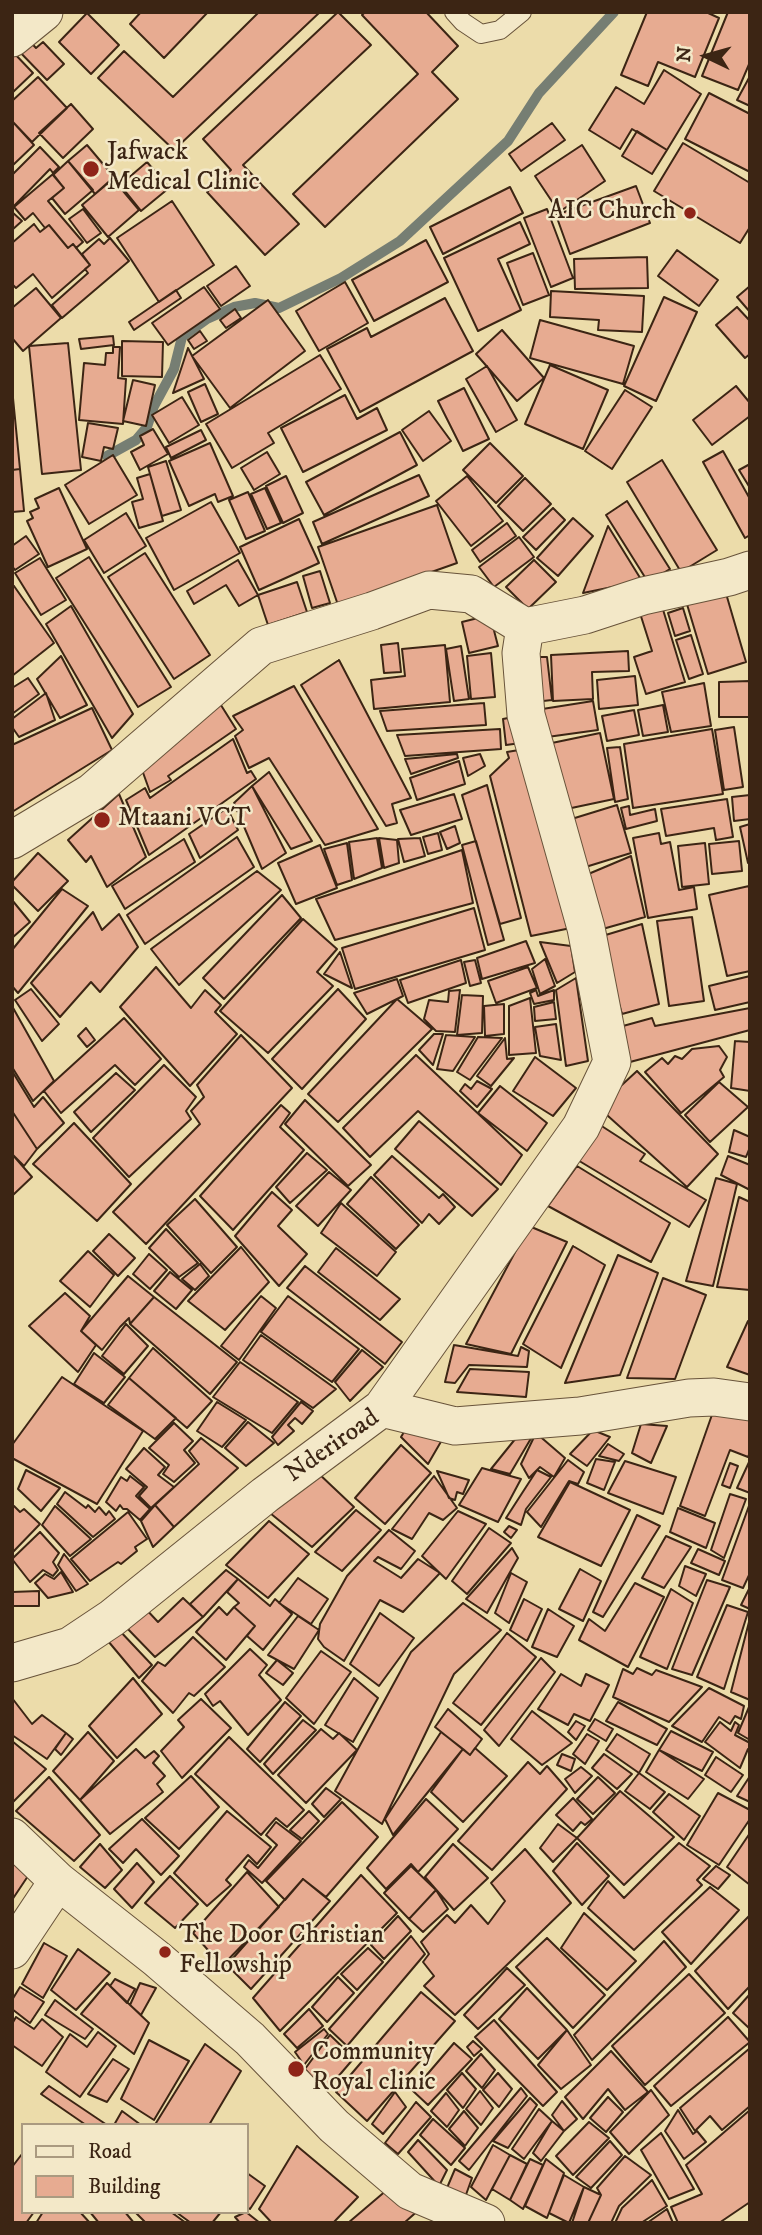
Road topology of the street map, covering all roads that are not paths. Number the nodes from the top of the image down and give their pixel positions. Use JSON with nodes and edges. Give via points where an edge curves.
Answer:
{"nodes":[{"id":1,"x":44,"y":12,"type":"edge"},
{"id":2,"x":454,"y":12,"type":"edge"},
{"id":3,"x":522,"y":12,"type":"edge"},
{"id":4,"x":12,"y":38,"type":"edge"},
{"id":5,"x":750,"y":570,"type":"edge"},
{"id":6,"x":525,"y":626,"type":"junction"},
{"id":7,"x":12,"y":840,"type":"edge"},
{"id":8,"x":750,"y":1402,"type":"edge"},
{"id":9,"x":382,"y":1408,"type":"junction"},
{"id":10,"x":12,"y":1663,"type":"edge"},
{"id":11,"x":12,"y":1837,"type":"edge"},
{"id":12,"x":58,"y":1881,"type":"junction"},
{"id":13,"x":12,"y":1950,"type":"edge"},
{"id":14,"x":486,"y":2223,"type":"edge"}],
"edges":[{"from":1,"to":4,"type":"street"},
{"from":2,"to":3,"type":"lane","via":[[481,34],[500,30]]},
{"from":5,"to":6,"type":"street","via":[[585,615]]},
{"from":6,"to":7,"type":"street","via":[[471,594],[429,590],[261,646],[92,792]]},
{"from":6,"to":9,"type":"street","via":[[521,653],[526,715],[586,928],[612,1062],[581,1127]]},
{"from":8,"to":9,"type":"street","name":"Nderiroad","via":[[689,1398],[580,1416],[455,1426]]},
{"from":9,"to":10,"type":"street","name":"Nderiroad","via":[[112,1618],[70,1646]]},
{"from":11,"to":12,"type":"street"},
{"from":12,"to":13,"type":"street"},
{"from":12,"to":14,"type":"street","via":[[250,2039],[334,2126],[410,2191]]}]}
